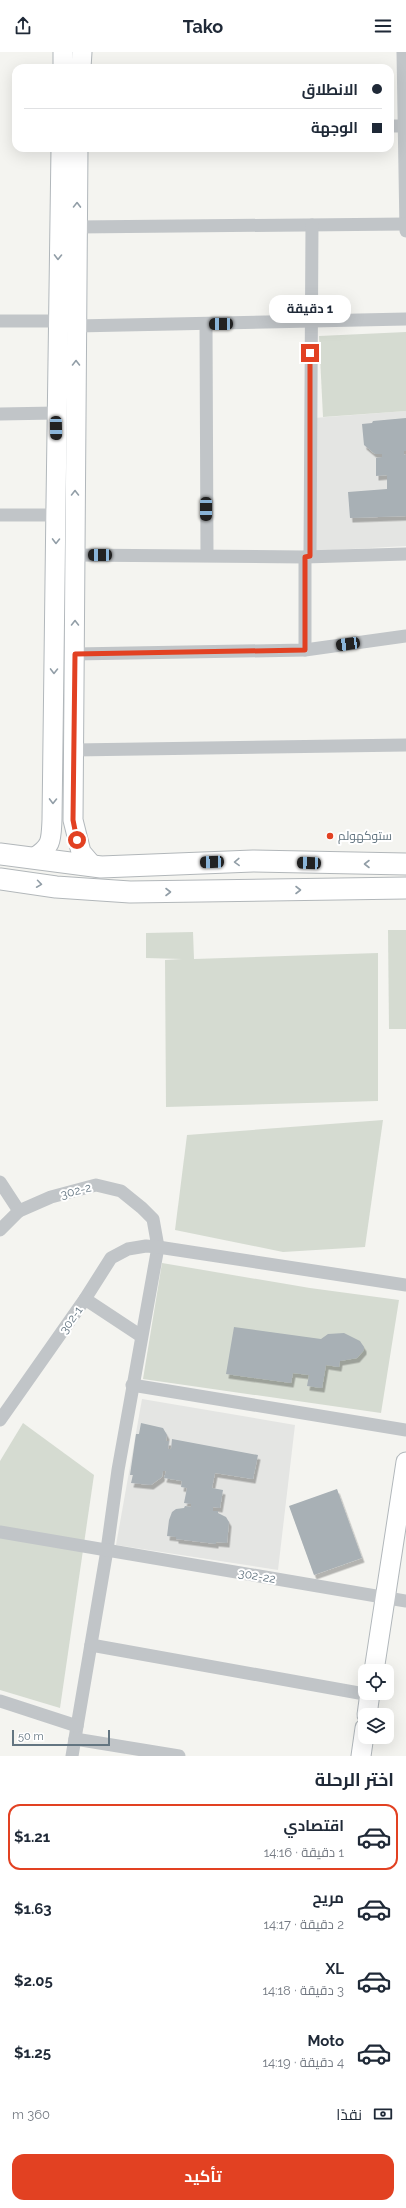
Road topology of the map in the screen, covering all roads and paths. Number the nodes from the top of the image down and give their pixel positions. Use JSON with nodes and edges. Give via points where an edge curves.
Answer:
{"nodes":[{"id":1,"x":63,"y":52,"type":"edge"},
{"id":2,"x":82,"y":52,"type":"edge"},
{"id":3,"x":403,"y":52,"type":"edge"},
{"id":4,"x":62,"y":64,"type":"edge"},
{"id":5,"x":81,"y":64,"type":"edge"},
{"id":6,"x":394,"y":126,"type":"edge"},
{"id":7,"x":404,"y":126,"type":"junction"},
{"id":8,"x":61,"y":152,"type":"edge"},
{"id":9,"x":78,"y":152,"type":"edge"},
{"id":10,"x":406,"y":224,"type":"edge"},
{"id":11,"x":312,"y":225,"type":"junction"},
{"id":12,"x":77,"y":227,"type":"junction"},
{"id":13,"x":406,"y":233,"type":"edge"},
{"id":14,"x":406,"y":319,"type":"edge"},
{"id":15,"x":0,"y":321,"type":"edge"},
{"id":16,"x":57,"y":321,"type":"junction"},
{"id":17,"x":310,"y":322,"type":"junction"},
{"id":18,"x":206,"y":324,"type":"junction"},
{"id":19,"x":76,"y":326,"type":"junction"},
{"id":20,"x":56,"y":413,"type":"junction"},
{"id":21,"x":0,"y":414,"type":"edge"},
{"id":22,"x":0,"y":515,"type":"edge"},
{"id":23,"x":57,"y":516,"type":"junction"},
{"id":24,"x":406,"y":554,"type":"edge"},
{"id":25,"x":74,"y":555,"type":"junction"},
{"id":26,"x":207,"y":555,"type":"junction"},
{"id":27,"x":308,"y":556,"type":"junction"},
{"id":28,"x":406,"y":636,"type":"edge"},
{"id":29,"x":305,"y":650,"type":"junction"},
{"id":30,"x":75,"y":654,"type":"junction"},
{"id":31,"x":406,"y":745,"type":"edge"},
{"id":32,"x":74,"y":750,"type":"junction"},
{"id":33,"x":52,"y":820,"type":"junction"},
{"id":34,"x":73,"y":820,"type":"junction"},
{"id":35,"x":0,"y":854,"type":"edge"},
{"id":36,"x":35,"y":858,"type":"junction"},
{"id":37,"x":406,"y":864,"type":"edge"},
{"id":38,"x":93,"y":866,"type":"junction"},
{"id":39,"x":0,"y":880,"type":"edge"},
{"id":40,"x":406,"y":888,"type":"edge"},
{"id":41,"x":0,"y":1182,"type":"edge"},
{"id":42,"x":18,"y":1211,"type":"junction"},
{"id":43,"x":0,"y":1230,"type":"edge"},
{"id":44,"x":158,"y":1247,"type":"junction"},
{"id":45,"x":406,"y":1285,"type":"edge"},
{"id":46,"x":85,"y":1299,"type":"junction"},
{"id":47,"x":142,"y":1336,"type":"junction"},
{"id":48,"x":132,"y":1385,"type":"junction"},
{"id":49,"x":0,"y":1420,"type":"edge"},
{"id":50,"x":406,"y":1430,"type":"edge"},
{"id":51,"x":406,"y":1462,"type":"edge"},
{"id":52,"x":0,"y":1532,"type":"edge"},
{"id":53,"x":107,"y":1550,"type":"junction"},
{"id":54,"x":385,"y":1598,"type":"junction"},
{"id":55,"x":406,"y":1601,"type":"edge"},
{"id":56,"x":91,"y":1645,"type":"junction"},
{"id":57,"x":375,"y":1664,"type":"edge"},
{"id":58,"x":358,"y":1692,"type":"edge"},
{"id":59,"x":0,"y":1701,"type":"edge"},
{"id":60,"x":77,"y":1726,"type":"junction"},
{"id":61,"x":75,"y":1739,"type":"junction"},
{"id":62,"x":363,"y":1744,"type":"edge"},
{"id":63,"x":72,"y":1756,"type":"edge"},
{"id":64,"x":179,"y":1756,"type":"edge"},
{"id":65,"x":361,"y":1756,"type":"edge"}],
"edges":[{"from":1,"to":4,"type":"main road"},
{"from":2,"to":5,"type":"main road"},
{"from":3,"to":7,"type":"street"},
{"from":6,"to":7,"type":"street"},
{"from":7,"to":10,"type":"street"},
{"from":8,"to":16,"type":"main road","one_way":true},
{"from":12,"to":9,"type":"main road","one_way":true},
{"from":10,"to":11,"type":"street"},
{"from":10,"to":13,"type":"street"},
{"from":11,"to":12,"type":"street"},
{"from":11,"to":17,"type":"street"},
{"from":12,"to":19,"type":"main road"},
{"from":14,"to":17,"type":"street"},
{"from":15,"to":16,"type":"street"},
{"from":16,"to":20,"type":"main road"},
{"from":17,"to":18,"type":"street"},
{"from":17,"to":27,"type":"street"},
{"from":18,"to":19,"type":"street"},
{"from":18,"to":26,"type":"street"},
{"from":25,"to":19,"type":"main road","one_way":true},
{"from":20,"to":21,"type":"street"},
{"from":20,"to":23,"type":"main road"},
{"from":22,"to":23,"type":"street"},
{"from":23,"to":33,"type":"main road","one_way":true},
{"from":24,"to":27,"type":"street"},
{"from":25,"to":26,"type":"street"},
{"from":30,"to":25,"type":"main road","one_way":true},
{"from":26,"to":27,"type":"street"},
{"from":27,"to":29,"type":"street"},
{"from":28,"to":29,"type":"street"},
{"from":29,"to":30,"type":"street"},
{"from":30,"to":32,"type":"main road"},
{"from":31,"to":32,"type":"street"},
{"from":32,"to":34,"type":"main road"},
{"from":33,"to":34,"type":"main road"},
{"from":33,"to":36,"type":"main road","via":[[47,850]]},
{"from":34,"to":38,"type":"main road","via":[[81,852]]},
{"from":35,"to":36,"type":"main road"},
{"from":36,"to":38,"type":"main road"},
{"from":37,"to":38,"type":"main road","one_way":true,"via":[[253,861]]},
{"from":39,"to":40,"type":"main road","one_way":true,"via":[[130,892]]},
{"from":41,"to":42,"type":"street"},
{"from":42,"to":43,"type":"street","name":"302-2"},
{"from":42,"to":44,"type":"street","name":"302-2","via":[[51,1197],[96,1185],[121,1191],[153,1219]]},
{"from":44,"to":45,"type":"street","name":"302-1"},
{"from":44,"to":46,"type":"street","name":"302-1","via":[[128,1249],[111,1258]]},
{"from":44,"to":47,"type":"street"},
{"from":46,"to":47,"type":"street"},
{"from":46,"to":49,"type":"street","name":"302-1"},
{"from":47,"to":48,"type":"street"},
{"from":48,"to":50,"type":"street"},
{"from":48,"to":53,"type":"street"},
{"from":51,"to":54,"type":"main road"},
{"from":52,"to":53,"type":"street","name":"302-22"},
{"from":53,"to":54,"type":"street","name":"302-22"},
{"from":53,"to":56,"type":"street"},
{"from":54,"to":55,"type":"street","name":"302-22"},
{"from":54,"to":57,"type":"main road"},
{"from":56,"to":58,"type":"street"},
{"from":56,"to":60,"type":"street"},
{"from":59,"to":60,"type":"street"},
{"from":60,"to":61,"type":"street"},
{"from":61,"to":63,"type":"street"},
{"from":61,"to":64,"type":"street"},
{"from":62,"to":65,"type":"main road"}]}
